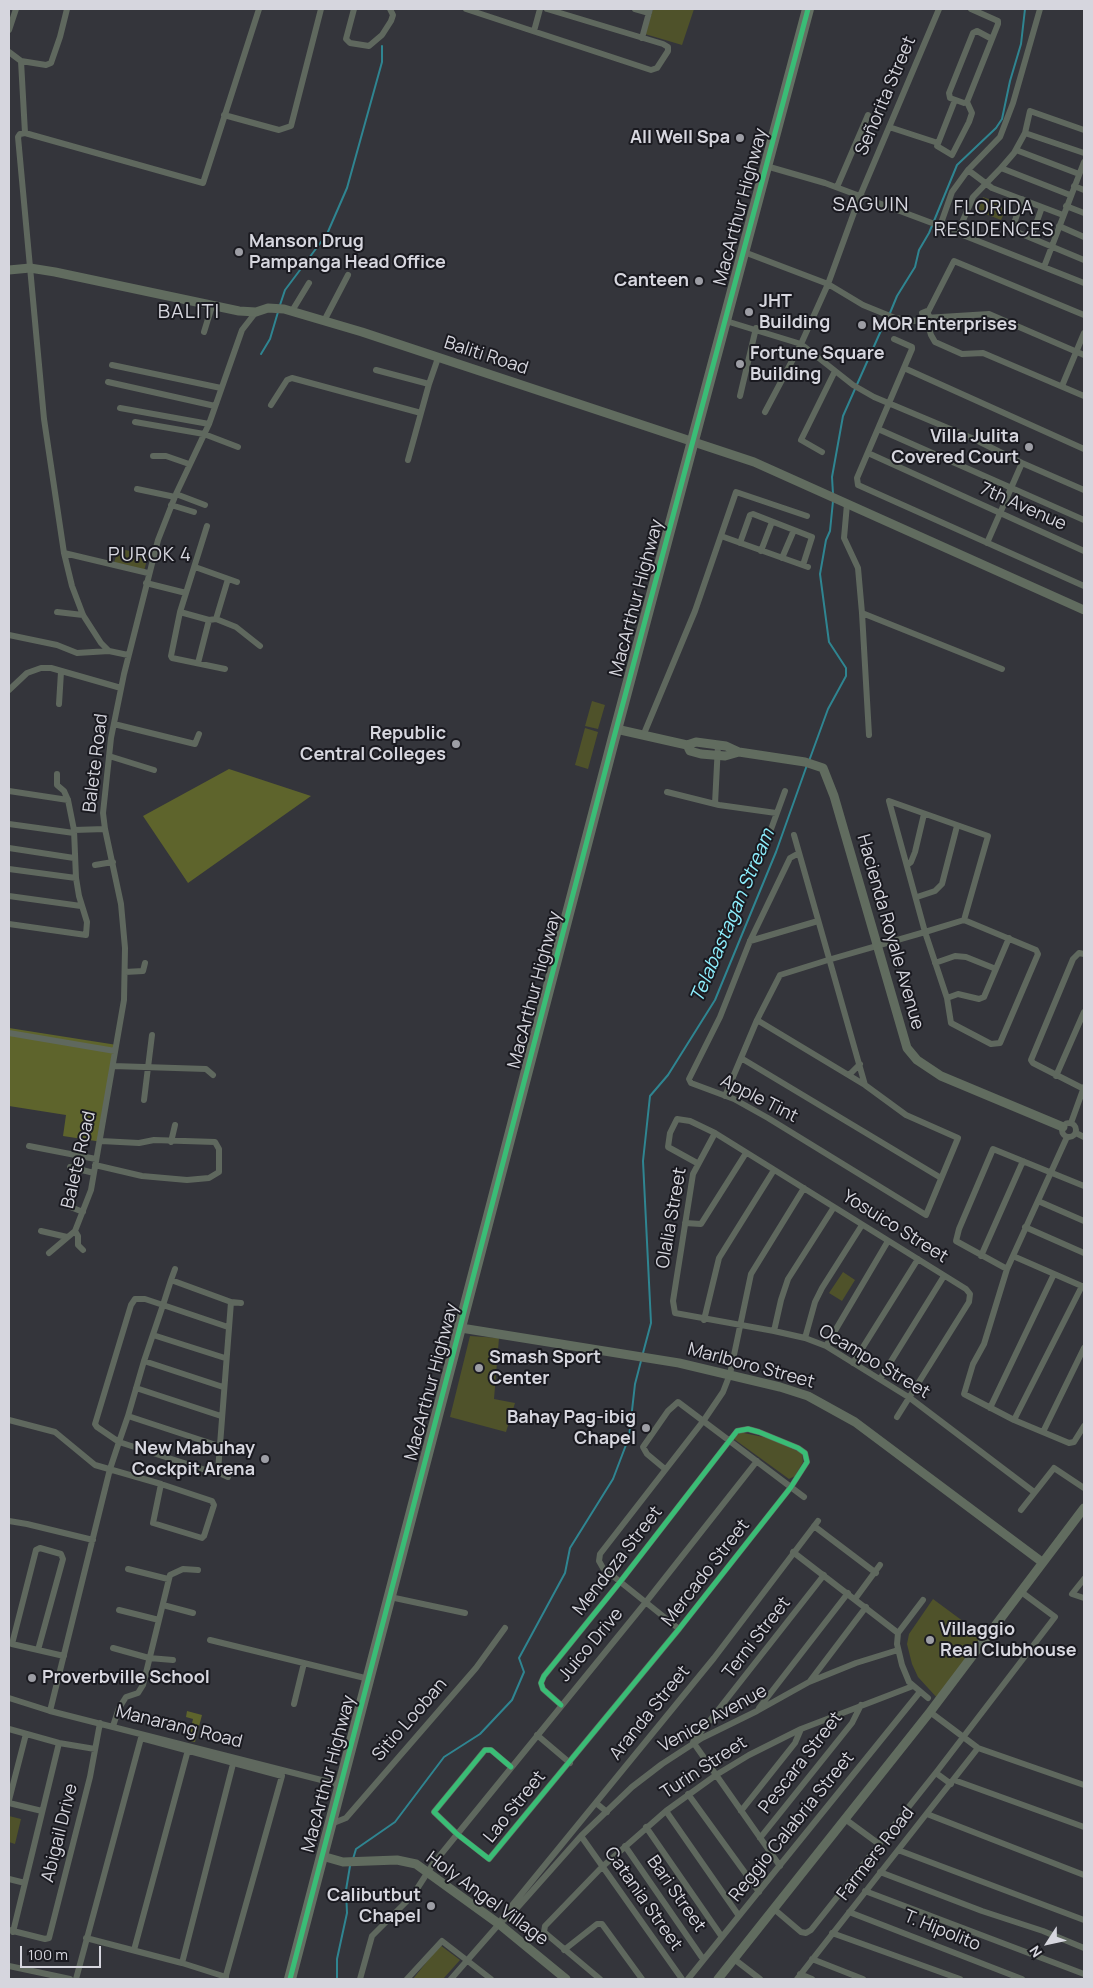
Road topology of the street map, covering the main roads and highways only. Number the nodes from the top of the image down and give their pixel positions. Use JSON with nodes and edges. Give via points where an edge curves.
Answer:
{"nodes":[{"id":1,"x":808,"y":9,"type":"edge"},
{"id":2,"x":290,"y":1979,"type":"edge"}],
"edges":[{"from":1,"to":2,"type":"highway","name":"MacArthur Highway","via":[[616,729]]}]}
